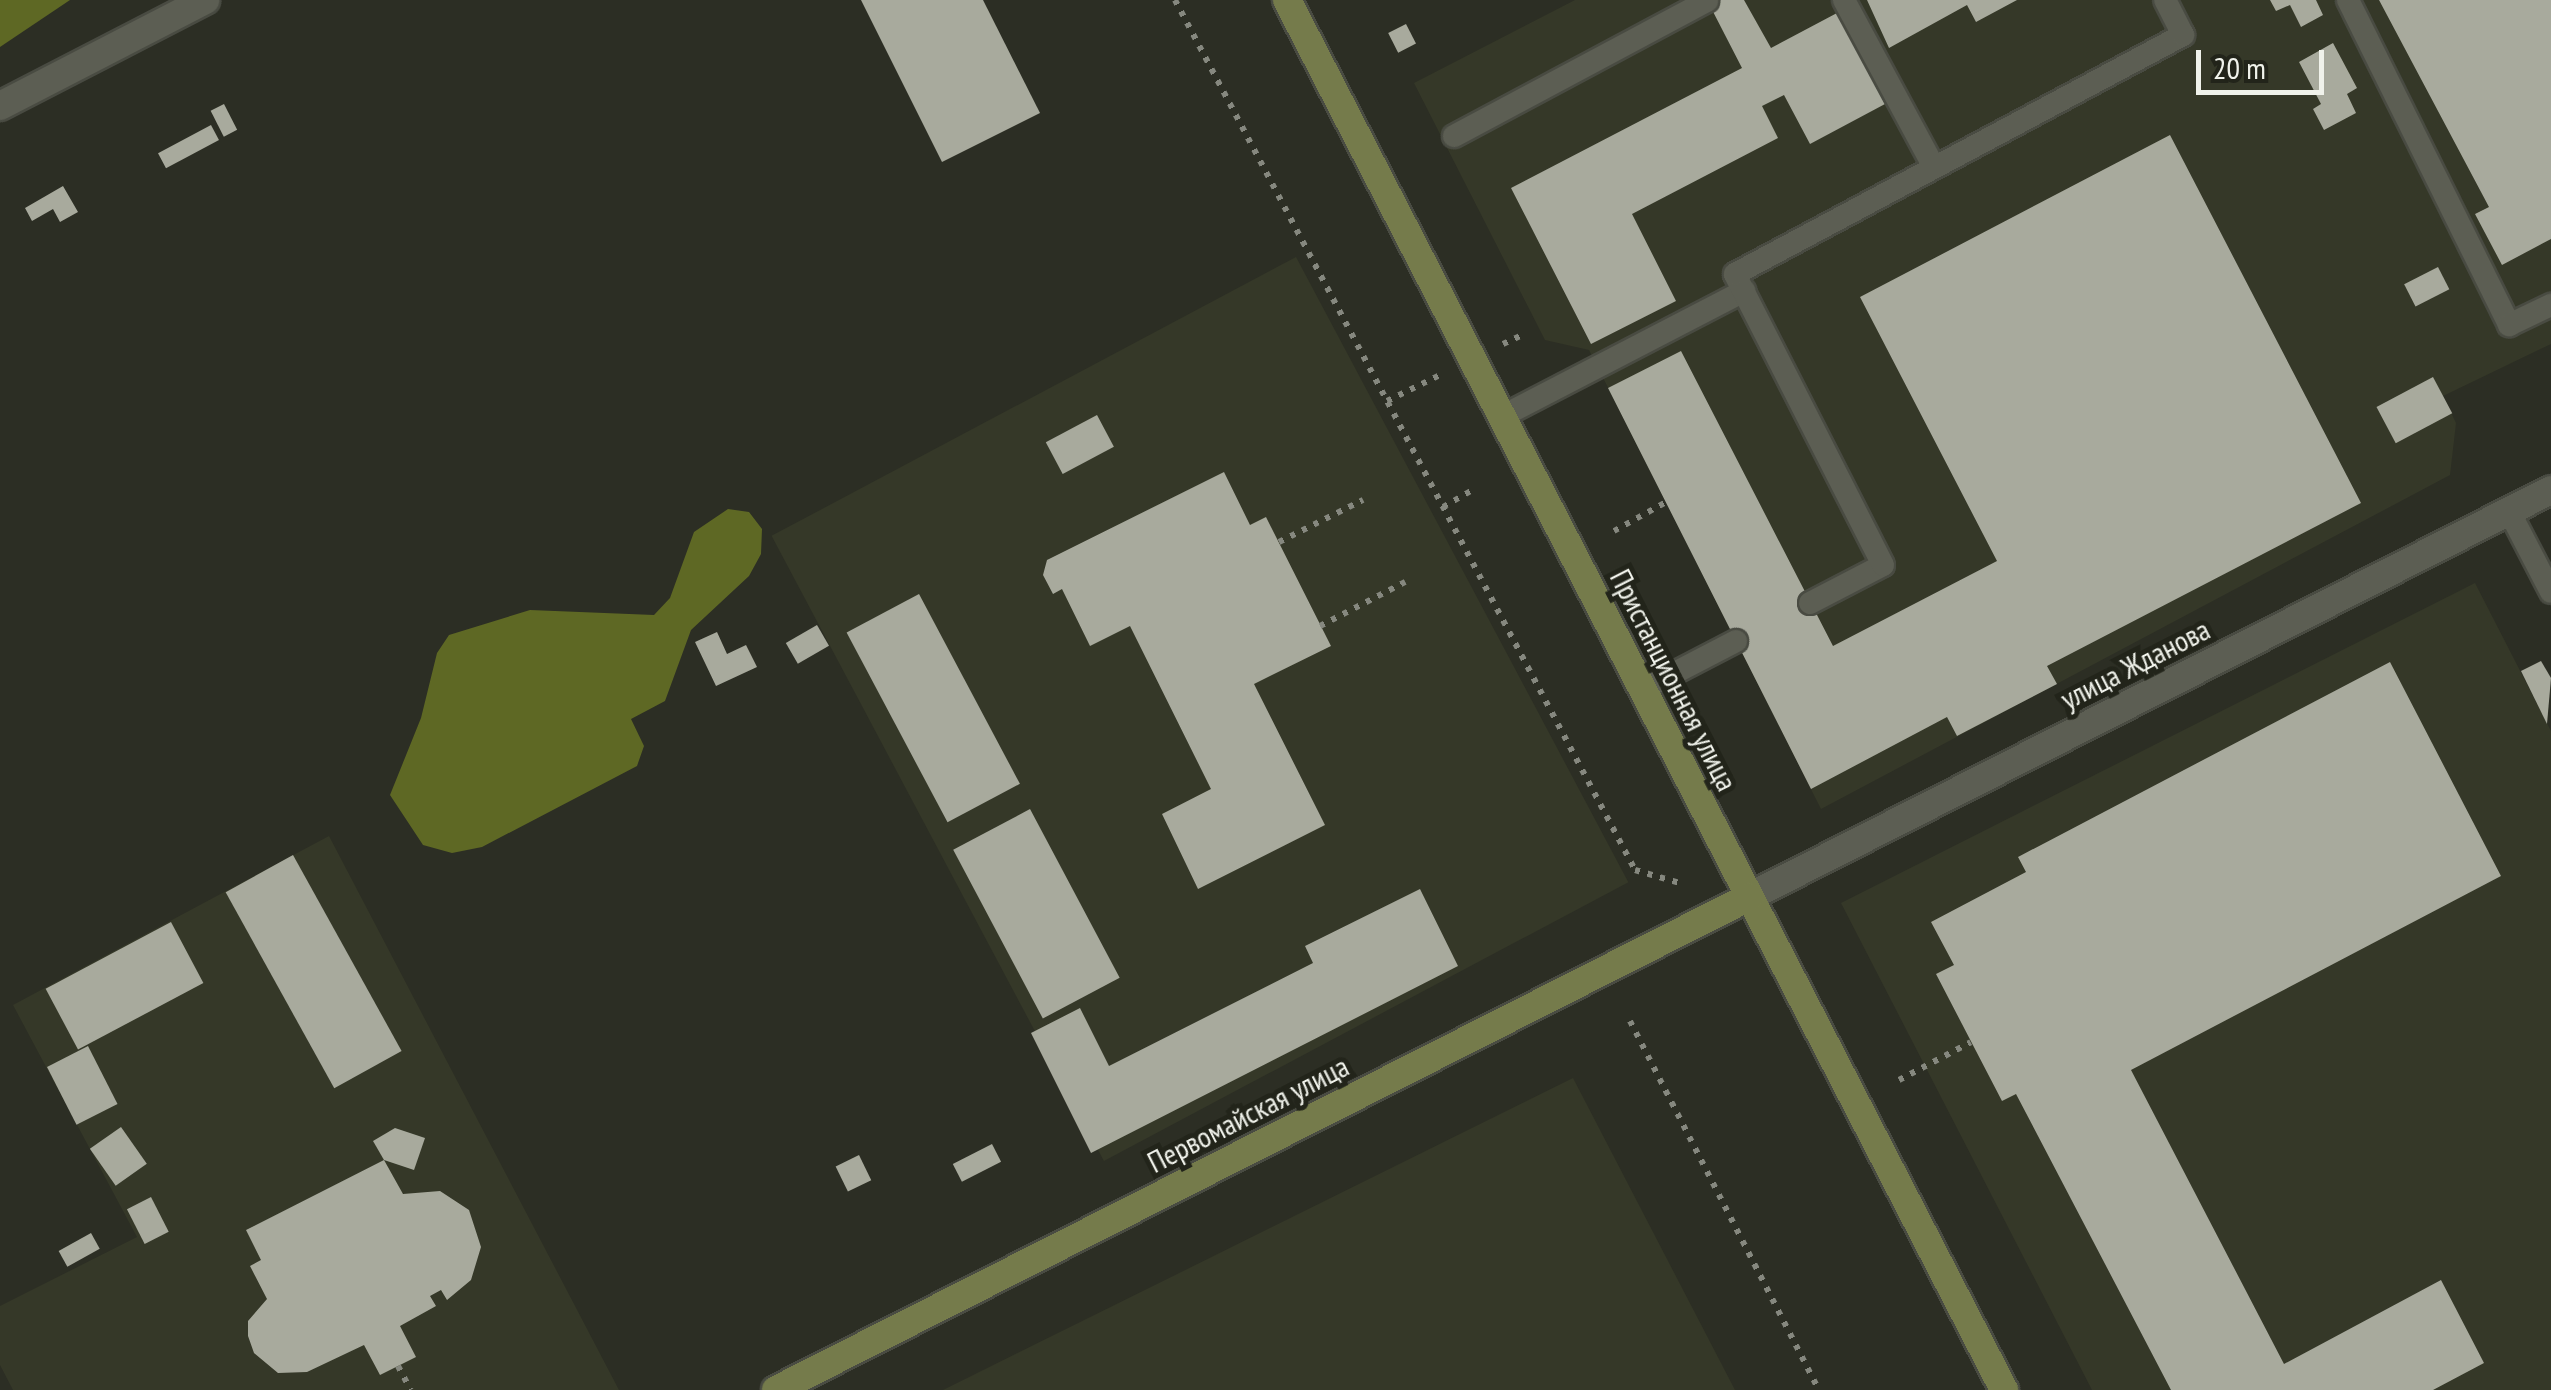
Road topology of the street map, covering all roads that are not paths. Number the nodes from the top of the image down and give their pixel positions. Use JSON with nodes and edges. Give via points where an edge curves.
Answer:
{"nodes":[{"id":1,"x":204,"y":0,"type":"edge"},
{"id":2,"x":1286,"y":0,"type":"edge"},
{"id":3,"x":1844,"y":0,"type":"edge"},
{"id":4,"x":2165,"y":0,"type":"edge"},
{"id":5,"x":2348,"y":0,"type":"edge"},
{"id":6,"x":1707,"y":1,"type":"edge"},
{"id":7,"x":0,"y":106,"type":"edge"},
{"id":8,"x":1454,"y":136,"type":"dead end"},
{"id":9,"x":1934,"y":167,"type":"junction"},
{"id":10,"x":1744,"y":292,"type":"junction"},
{"id":11,"x":2551,"y":305,"type":"edge"},
{"id":12,"x":1501,"y":417,"type":"junction"},
{"id":13,"x":2551,"y":490,"type":"edge"},
{"id":14,"x":2509,"y":511,"type":"junction"},
{"id":15,"x":2551,"y":592,"type":"edge"},
{"id":16,"x":1810,"y":603,"type":"dead end"},
{"id":17,"x":1736,"y":641,"type":"dead end"},
{"id":18,"x":1642,"y":690,"type":"junction"},
{"id":19,"x":1749,"y":897,"type":"junction"},
{"id":20,"x":776,"y":1390,"type":"edge"},
{"id":21,"x":2004,"y":1390,"type":"edge"}],
"edges":[{"from":1,"to":7,"type":"street"},
{"from":2,"to":12,"type":"main road","name":"Пристанционная улица"},
{"from":3,"to":9,"type":"lane"},
{"from":4,"to":9,"type":"lane","via":[[2183,35]]},
{"from":5,"to":11,"type":"lane","via":[[2509,325]]},
{"from":6,"to":8,"type":"lane"},
{"from":9,"to":10,"type":"lane","via":[[1735,274]]},
{"from":10,"to":12,"type":"lane"},
{"from":10,"to":16,"type":"lane","via":[[1883,565]]},
{"from":12,"to":18,"type":"main road","name":"Пристанционная улица"},
{"from":13,"to":14,"type":"street","name":"улица Жданова"},
{"from":14,"to":15,"type":"lane"},
{"from":14,"to":19,"type":"street","name":"улица Жданова"},
{"from":17,"to":18,"type":"lane"},
{"from":18,"to":19,"type":"main road","name":"Пристанционная улица"},
{"from":19,"to":20,"type":"main road","name":"Первомайская улица"},
{"from":19,"to":21,"type":"main road","name":"Пристанционная улица"}]}
